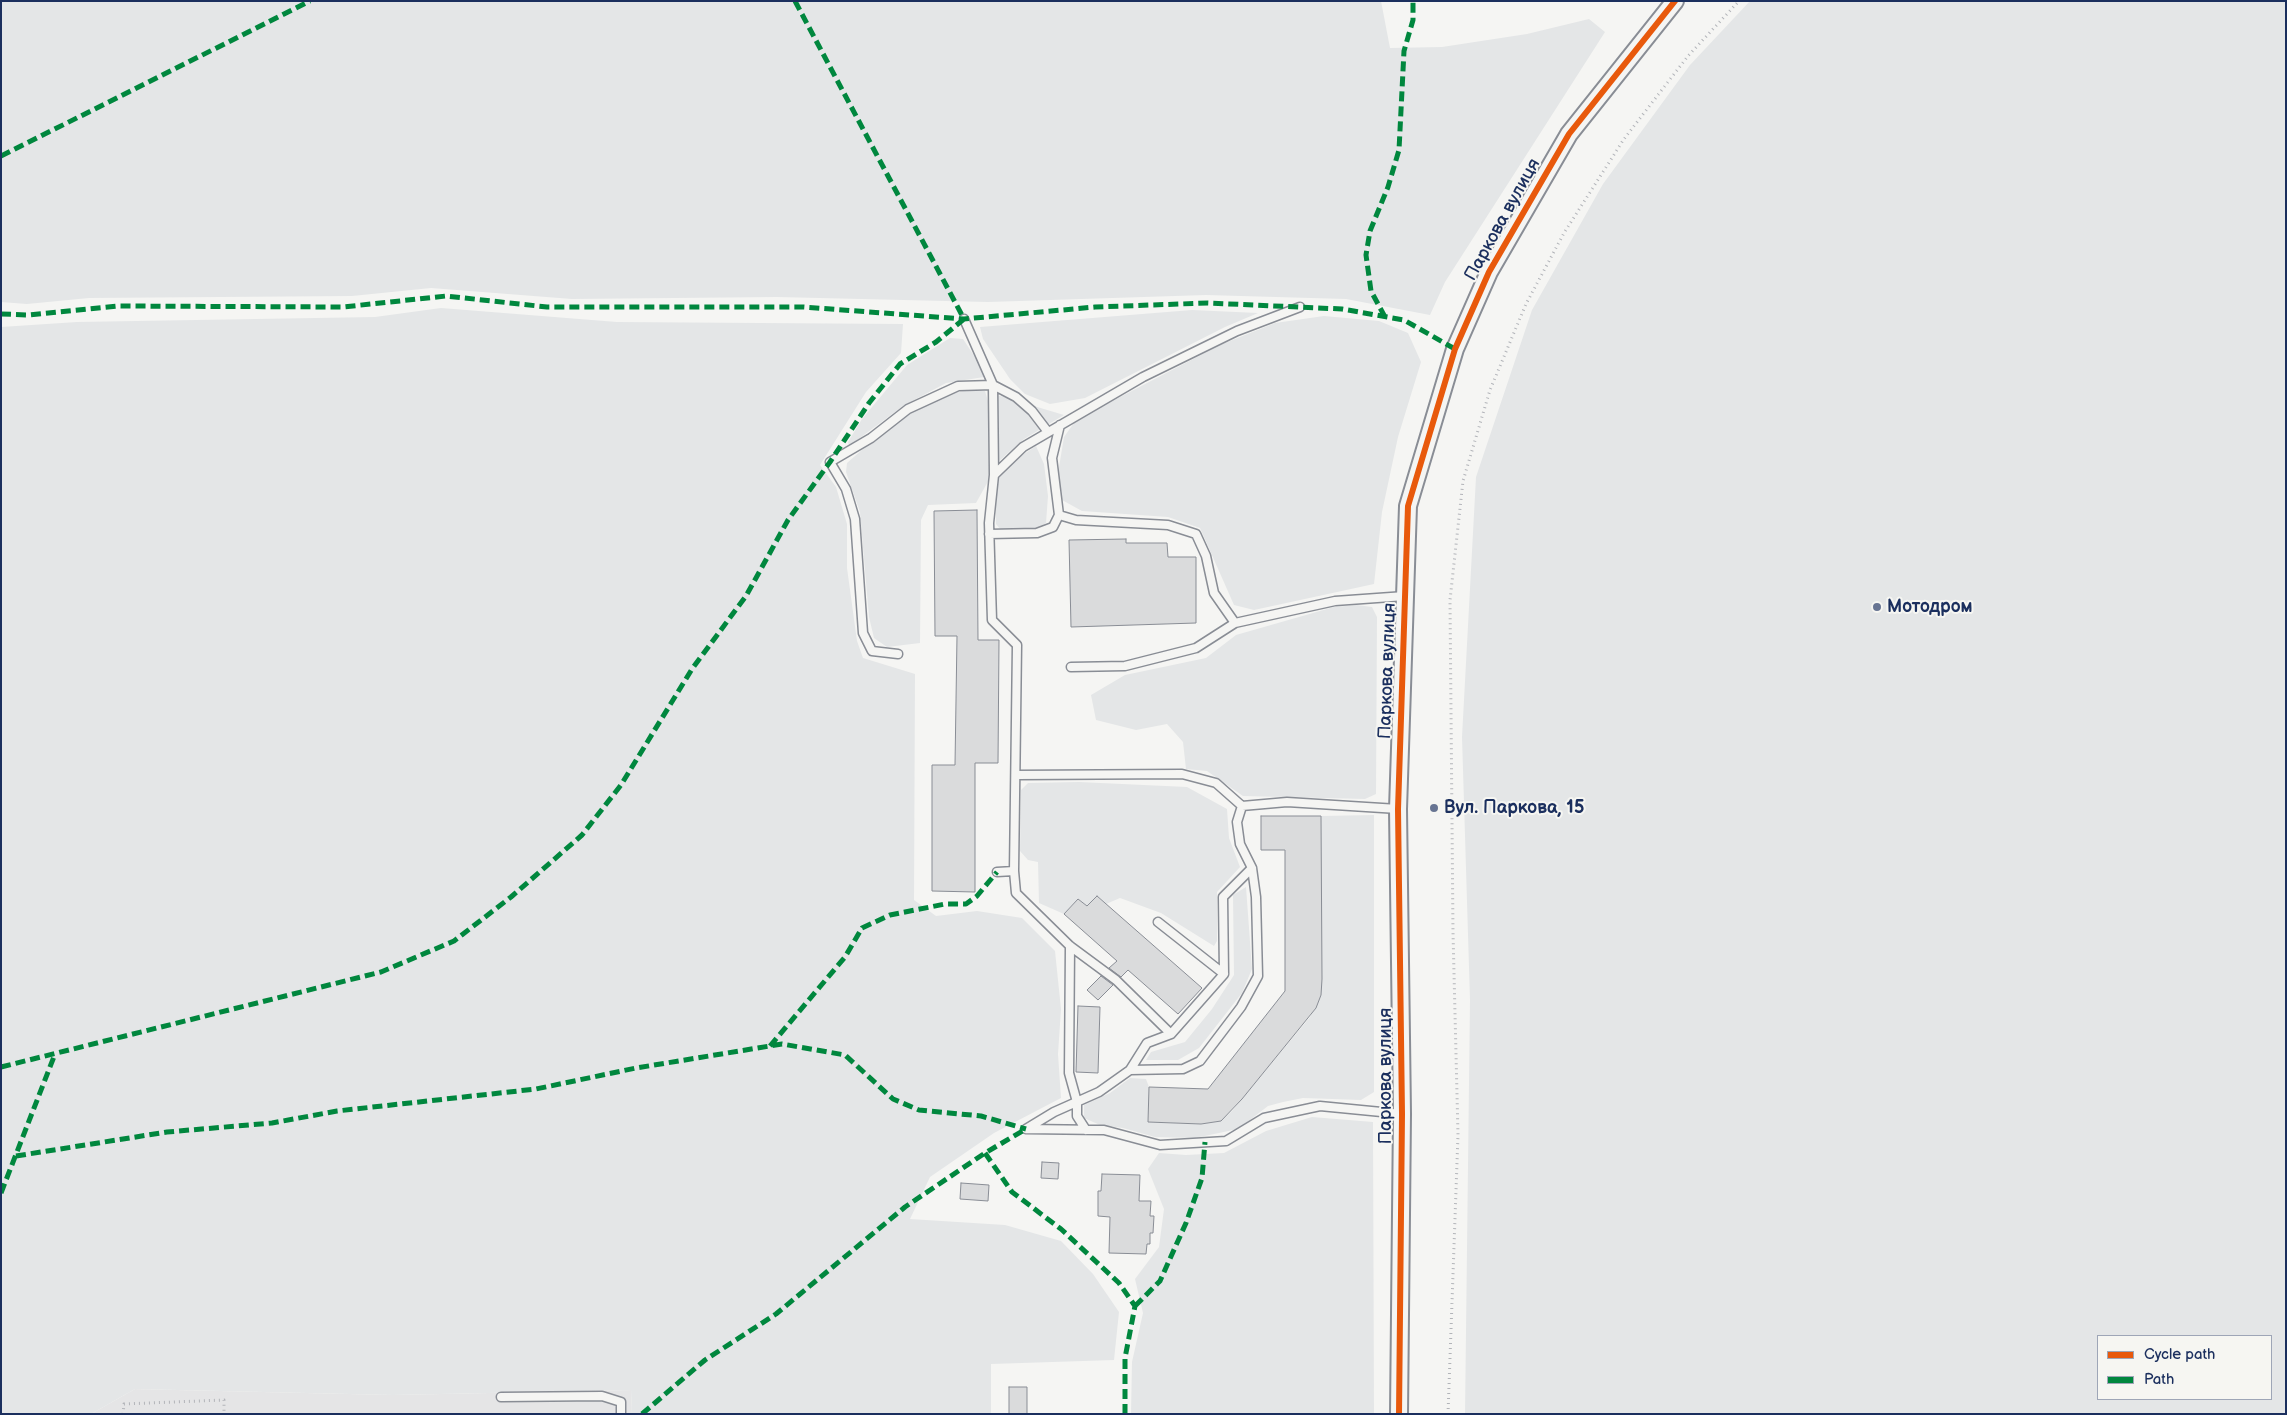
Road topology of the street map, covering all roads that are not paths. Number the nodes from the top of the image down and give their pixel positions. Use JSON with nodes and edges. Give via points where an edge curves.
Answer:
{"nodes":[{"id":1,"x":1673,"y":2,"type":"edge"},
{"id":2,"x":1300,"y":307,"type":"dead end"},
{"id":3,"x":964,"y":319,"type":"dead end"},
{"id":4,"x":993,"y":385,"type":"junction"},
{"id":5,"x":1060,"y":425,"type":"junction"},
{"id":6,"x":1048,"y":432,"type":"junction"},
{"id":7,"x":994,"y":475,"type":"junction"},
{"id":8,"x":1059,"y":514,"type":"junction"},
{"id":9,"x":989,"y":534,"type":"junction"},
{"id":10,"x":1405,"y":596,"type":"junction"},
{"id":11,"x":1235,"y":623,"type":"junction"},
{"id":12,"x":898,"y":654,"type":"dead end"},
{"id":13,"x":1071,"y":667,"type":"dead end"},
{"id":14,"x":1017,"y":775,"type":"junction"},
{"id":15,"x":1242,"y":806,"type":"junction"},
{"id":16,"x":1398,"y":809,"type":"junction"},
{"id":17,"x":1252,"y":868,"type":"junction"},
{"id":18,"x":1014,"y":871,"type":"junction"},
{"id":19,"x":997,"y":872,"type":"dead end"},
{"id":20,"x":1158,"y":922,"type":"dead end"},
{"id":21,"x":1070,"y":946,"type":"junction"},
{"id":22,"x":1224,"y":974,"type":"junction"},
{"id":23,"x":1171,"y":1034,"type":"junction"},
{"id":24,"x":1130,"y":1070,"type":"junction"},
{"id":25,"x":1077,"y":1102,"type":"junction"},
{"id":26,"x":1402,"y":1114,"type":"junction"},
{"id":27,"x":1086,"y":1130,"type":"junction"},
{"id":28,"x":501,"y":1398,"type":"dead end"},
{"id":29,"x":621,"y":1414,"type":"edge"},
{"id":30,"x":1398,"y":1414,"type":"edge"}],
"edges":[{"from":1,"to":10,"type":"street","name":"Паркова вулиця","via":[[1569,134],[1489,272],[1455,348],[1408,506]]},
{"from":2,"to":5,"type":"lane","via":[[1229,335],[1143,377]]},
{"from":3,"to":4,"type":"lane"},
{"from":4,"to":6,"type":"lane","via":[[1016,396]]},
{"from":4,"to":7,"type":"lane"},
{"from":4,"to":12,"type":"lane","via":[[958,386],[908,409],[871,438],[830,462],[846,490],[855,519],[863,633],[872,651]]},
{"from":5,"to":6,"type":"lane"},
{"from":5,"to":8,"type":"lane","via":[[1052,458]]},
{"from":6,"to":7,"type":"lane","via":[[1023,447]]},
{"from":7,"to":9,"type":"lane"},
{"from":8,"to":9,"type":"lane","via":[[1053,527],[1037,533]]},
{"from":8,"to":11,"type":"lane","via":[[1076,520],[1168,525],[1196,534],[1206,556],[1214,593]]},
{"from":9,"to":14,"type":"lane","via":[[992,620],[1017,645]]},
{"from":10,"to":11,"type":"lane","via":[[1335,601]]},
{"from":10,"to":16,"type":"street","name":"Паркова вулиця"},
{"from":11,"to":13,"type":"lane","via":[[1196,648],[1126,666]]},
{"from":14,"to":15,"type":"lane","via":[[1182,774],[1216,784]]},
{"from":14,"to":18,"type":"lane"},
{"from":15,"to":16,"type":"lane","via":[[1287,802]]},
{"from":15,"to":17,"type":"lane","via":[[1237,822],[1240,844]]},
{"from":16,"to":26,"type":"street","name":"Паркова вулиця"},
{"from":17,"to":22,"type":"lane","via":[[1223,896]]},
{"from":17,"to":24,"type":"lane","via":[[1258,976],[1241,1007],[1200,1061],[1183,1069]]},
{"from":18,"to":19,"type":"lane"},
{"from":18,"to":21,"type":"lane","via":[[1016,893]]},
{"from":20,"to":22,"type":"lane"},
{"from":21,"to":23,"type":"lane","via":[[1116,980]]},
{"from":21,"to":25,"type":"lane","via":[[1069,1073]]},
{"from":22,"to":23,"type":"lane"},
{"from":23,"to":24,"type":"lane","via":[[1147,1043]]},
{"from":24,"to":25,"type":"lane","via":[[1099,1092]]},
{"from":25,"to":27,"type":"lane","via":[[1077,1116]]},
{"from":25,"to":27,"type":"lane","via":[[1026,1129]]},
{"from":26,"to":27,"type":"lane","via":[[1320,1106],[1264,1118],[1226,1141],[1160,1145],[1104,1130]]},
{"from":26,"to":30,"type":"street","name":"Паркова вулиця"},
{"from":28,"to":29,"type":"lane","via":[[602,1396],[621,1402]]}]}
